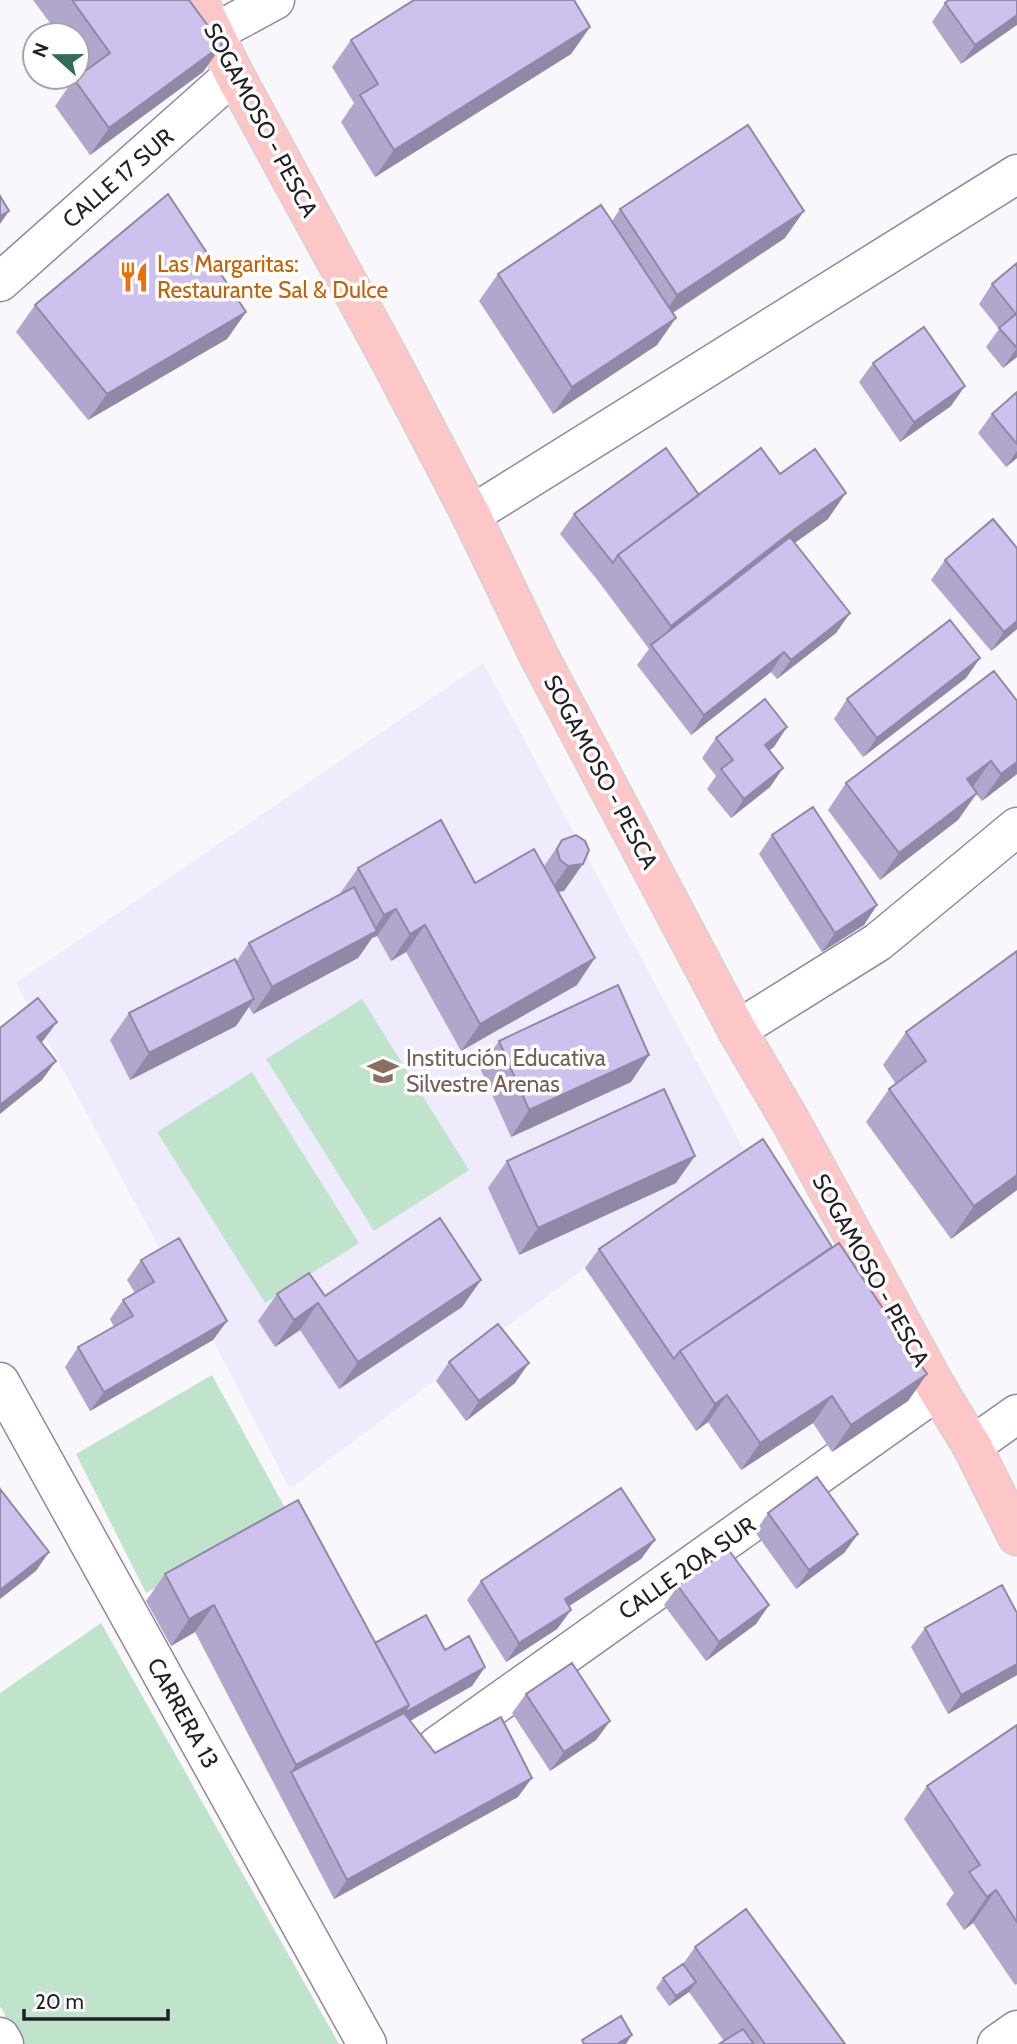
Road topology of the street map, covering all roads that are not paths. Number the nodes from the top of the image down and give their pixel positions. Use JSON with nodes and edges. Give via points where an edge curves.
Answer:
{"nodes":[{"id":1,"x":275,"y":0,"type":"edge"},
{"id":2,"x":206,"y":16,"type":"edge"},
{"id":3,"x":234,"y":74,"type":"junction"},
{"id":4,"x":1017,"y":174,"type":"edge"},
{"id":5,"x":0,"y":282,"type":"edge"},
{"id":6,"x":471,"y":515,"type":"junction"},
{"id":7,"x":1017,"y":827,"type":"edge"},
{"id":8,"x":737,"y":1030,"type":"junction"},
{"id":9,"x":0,"y":1382,"type":"edge"},
{"id":10,"x":938,"y":1390,"type":"junction"},
{"id":11,"x":1017,"y":1414,"type":"edge"},
{"id":12,"x":972,"y":1446,"type":"junction"},
{"id":13,"x":1017,"y":1536,"type":"edge"},
{"id":14,"x":437,"y":1746,"type":"dead end"},
{"id":15,"x":1017,"y":2030,"type":"edge"},
{"id":16,"x":0,"y":2037,"type":"edge"},
{"id":17,"x":4,"y":2044,"type":"edge"},
{"id":18,"x":367,"y":2044,"type":"edge"},
{"id":19,"x":997,"y":2044,"type":"edge"}],
"edges":[{"from":1,"to":2,"type":"street"},
{"from":2,"to":3,"type":"main road","name":"SOGAMOSO - PESCA"},
{"from":3,"to":5,"type":"street","name":"CALLE 17 SUR"},
{"from":3,"to":6,"type":"main road","name":"SOGAMOSO - PESCA"},
{"from":4,"to":6,"type":"street"},
{"from":6,"to":8,"type":"main road","name":"SOGAMOSO - PESCA","via":[[539,656]]},
{"from":7,"to":8,"type":"street","via":[[878,942]]},
{"from":8,"to":10,"type":"main road","name":"SOGAMOSO - PESCA"},
{"from":9,"to":18,"type":"street","name":"CARRERA 13"},
{"from":10,"to":12,"type":"main road","name":"SOGAMOSO - PESCA"},
{"from":10,"to":14,"type":"street","name":"CALLE 20A SUR"},
{"from":11,"to":12,"type":"street"},
{"from":12,"to":13,"type":"main road","name":"SOGAMOSO - PESCA"},
{"from":15,"to":19,"type":"street"},
{"from":16,"to":17,"type":"street"}]}
